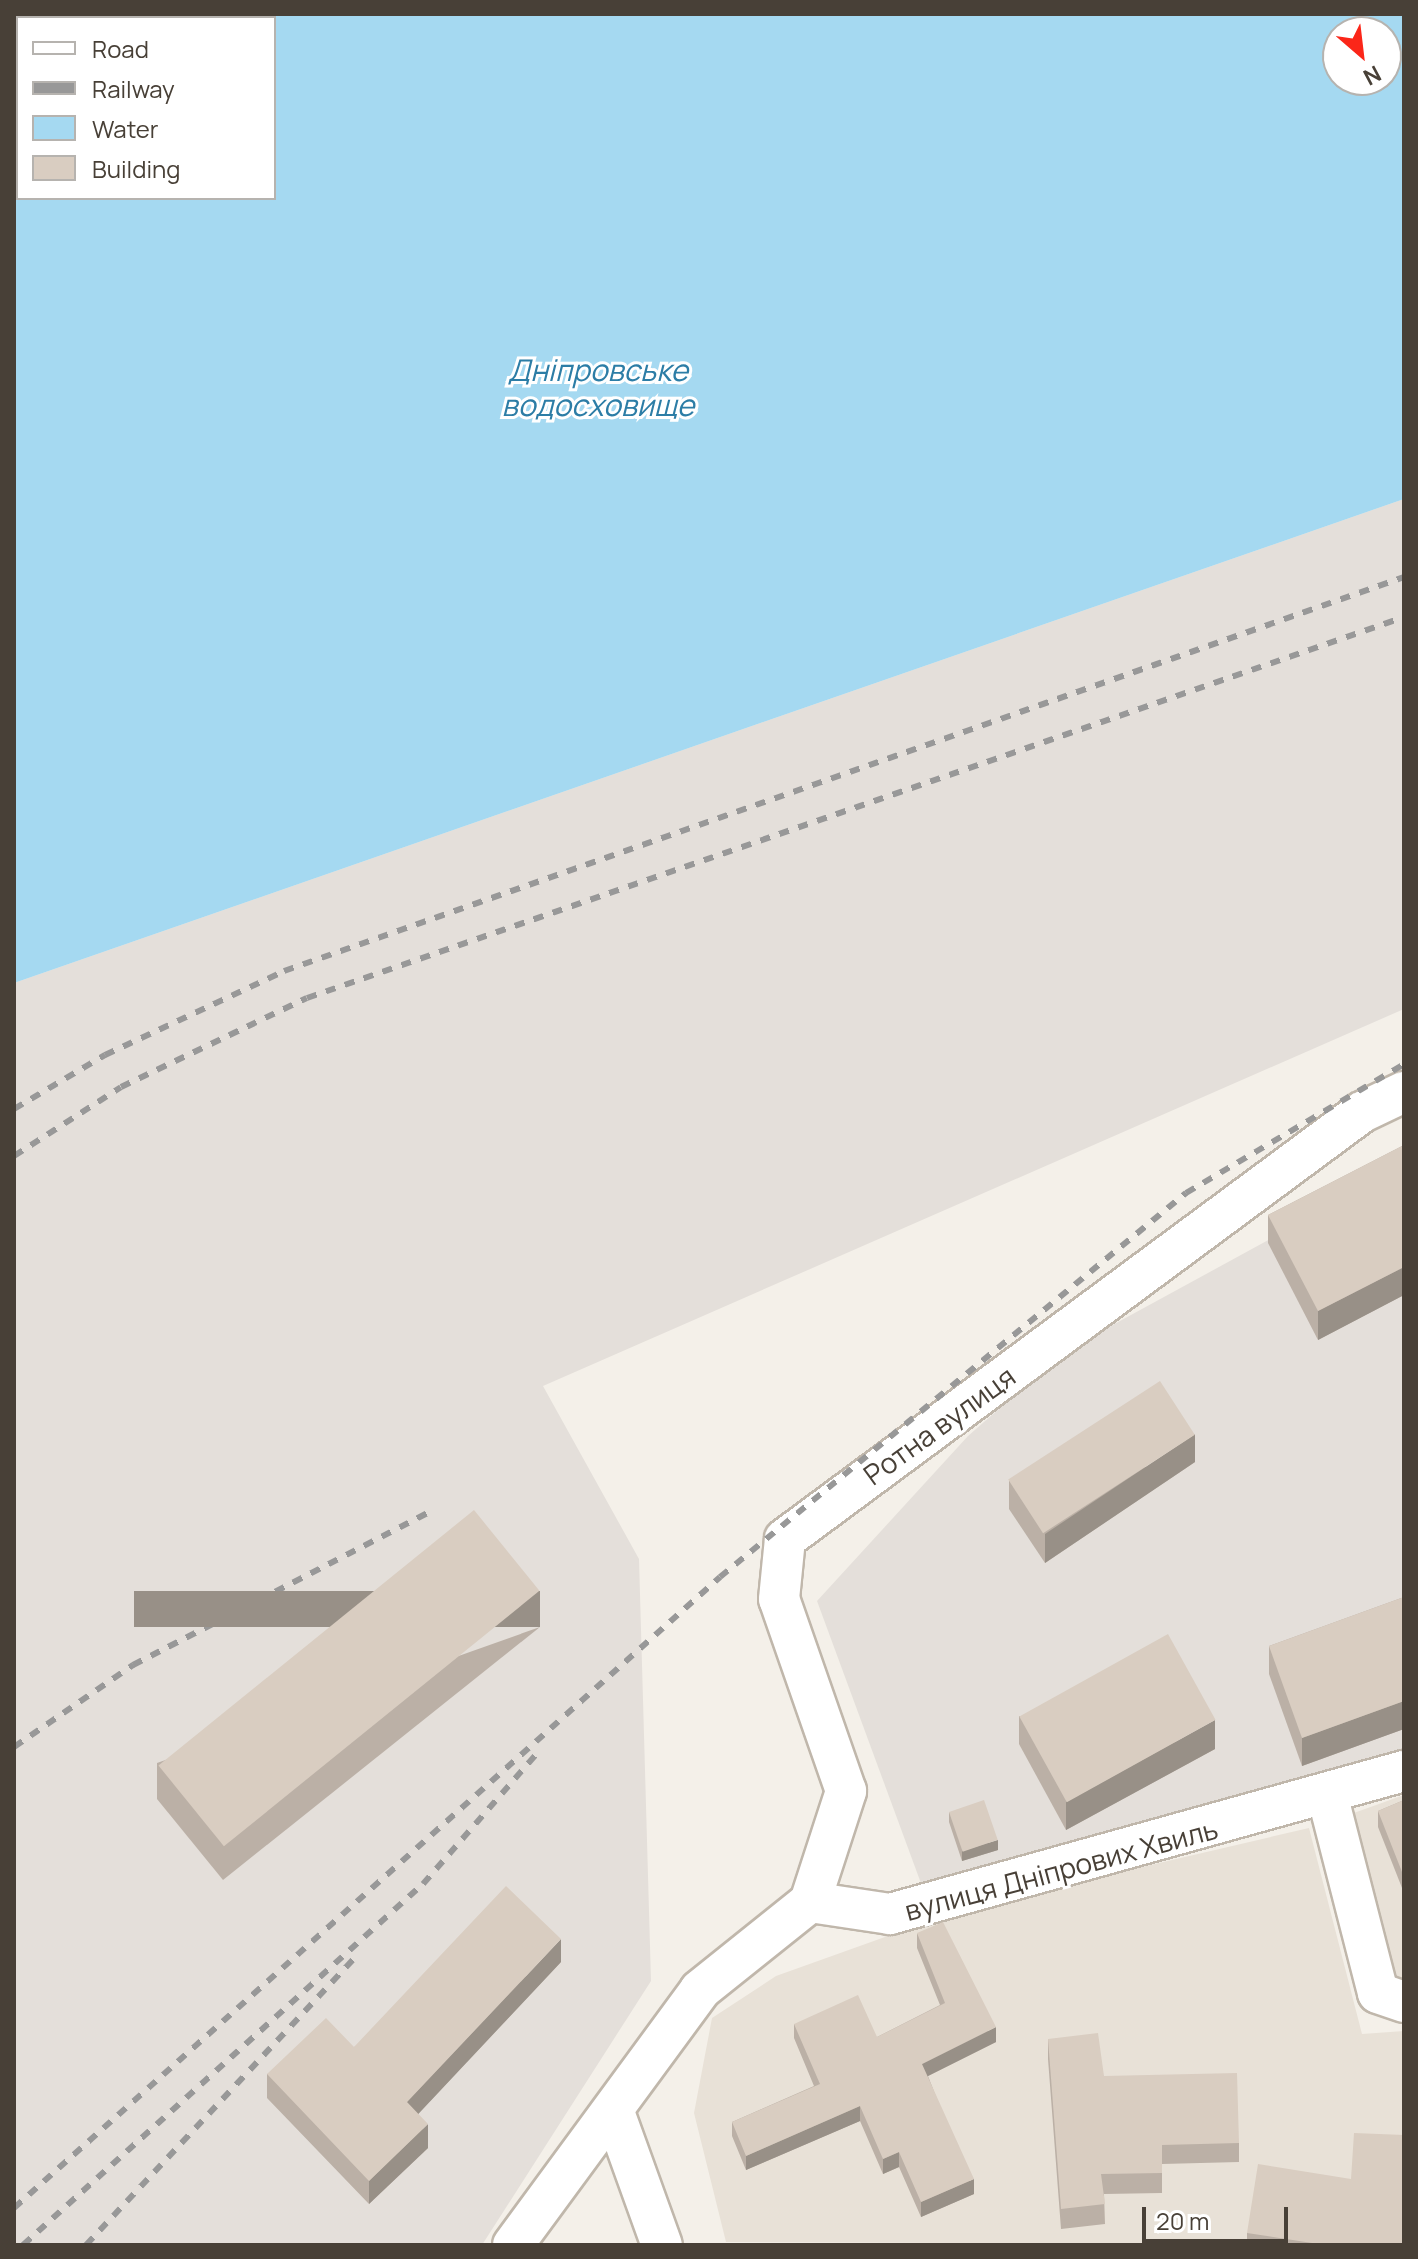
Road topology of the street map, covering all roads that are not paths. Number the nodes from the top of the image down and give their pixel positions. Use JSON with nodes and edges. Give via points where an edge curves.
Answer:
{"nodes":[{"id":1,"x":1404,"y":1092,"type":"edge"},
{"id":2,"x":1404,"y":1771,"type":"edge"},
{"id":3,"x":1328,"y":1798,"type":"junction"},
{"id":4,"x":810,"y":1902,"type":"junction"},
{"id":5,"x":1404,"y":2002,"type":"edge"},
{"id":6,"x":614,"y":2112,"type":"junction"},
{"id":7,"x":513,"y":2245,"type":"edge"},
{"id":8,"x":662,"y":2245,"type":"edge"}],
"edges":[{"from":1,"to":4,"type":"street","name":"Ротна вулиця","via":[[1362,1112],[785,1539],[779,1599],[846,1791]]},
{"from":2,"to":3,"type":"street","name":"вулиця Дніпрових Хвиль"},
{"from":3,"to":4,"type":"street","name":"вулиця Дніпрових Хвиль","via":[[890,1914]]},
{"from":3,"to":5,"type":"street","via":[[1378,1993]]},
{"from":4,"to":6,"type":"street","via":[[700,1990]]},
{"from":6,"to":7,"type":"street"},
{"from":6,"to":8,"type":"street"}]}
